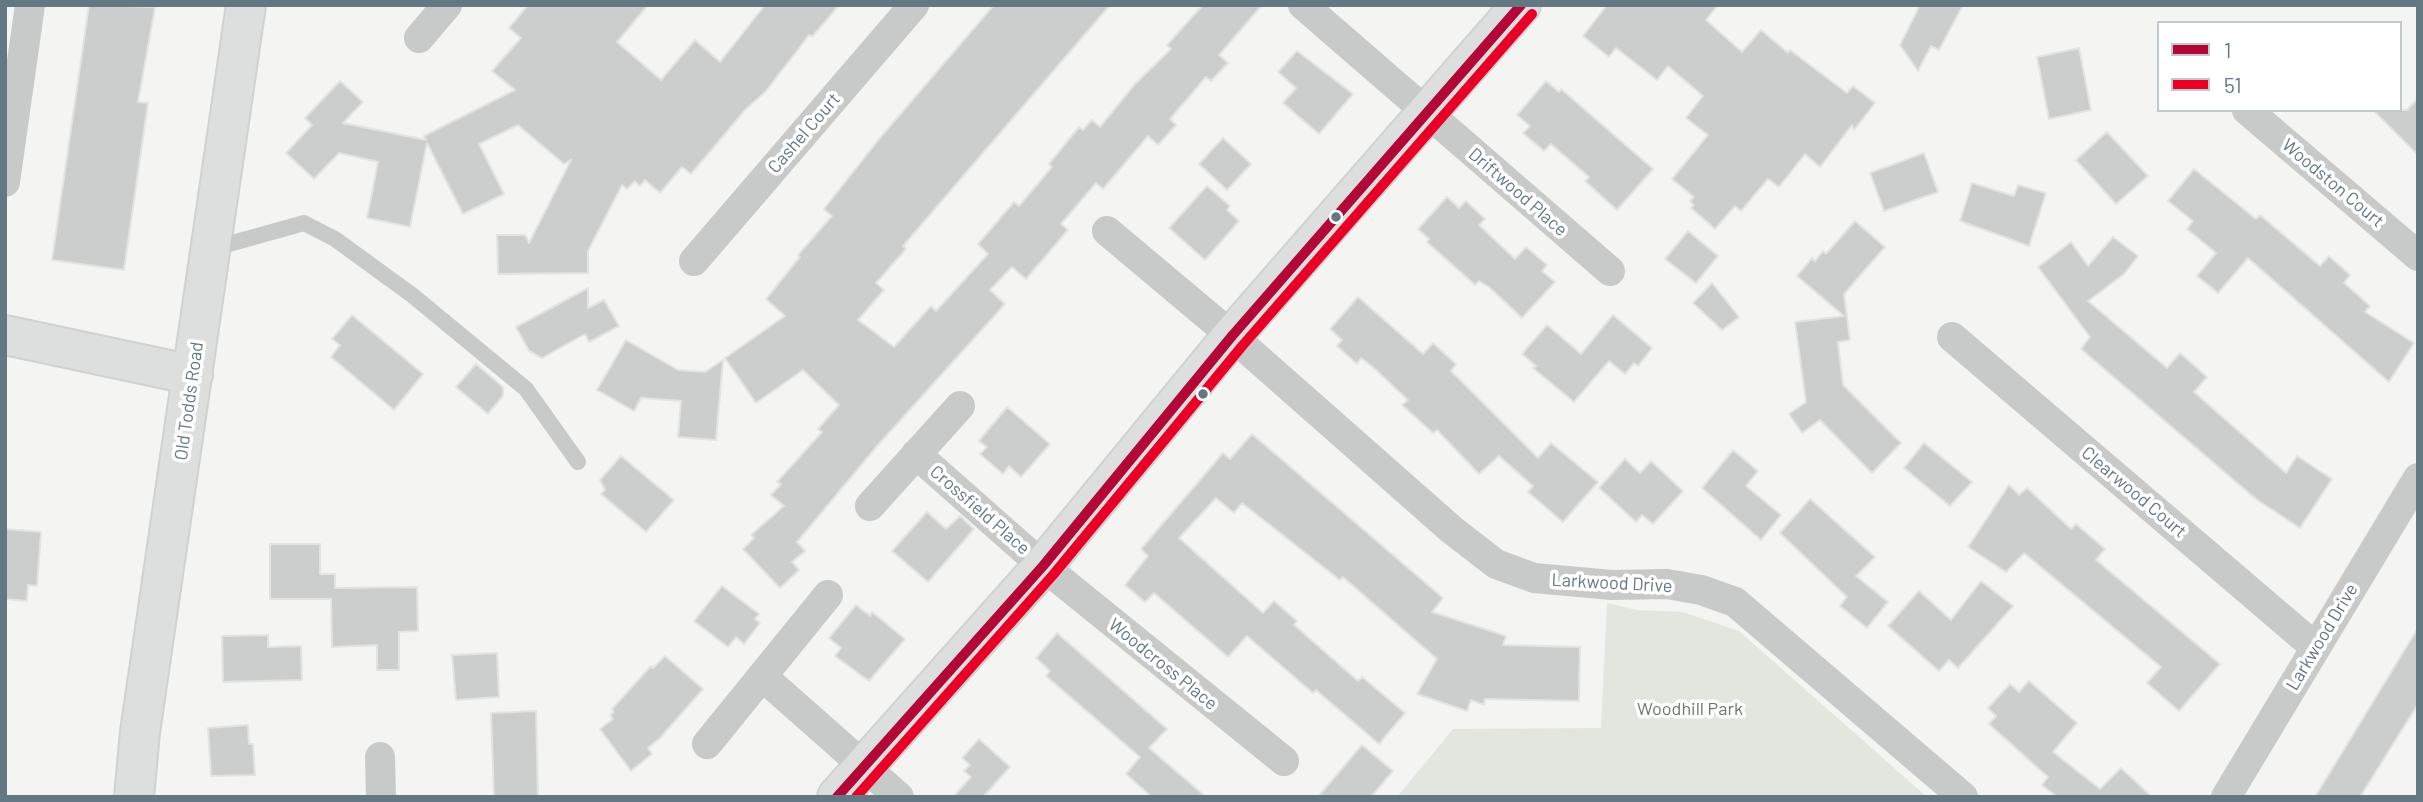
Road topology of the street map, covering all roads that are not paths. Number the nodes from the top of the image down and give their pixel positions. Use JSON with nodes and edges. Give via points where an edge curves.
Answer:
{"nodes":[{"id":1,"x":15,"y":5,"type":"edge"},
{"id":2,"x":30,"y":5,"type":"edge"},
{"id":3,"x":246,"y":5,"type":"edge"},
{"id":4,"x":447,"y":5,"type":"edge"},
{"id":5,"x":914,"y":5,"type":"edge"},
{"id":6,"x":1303,"y":5,"type":"edge"},
{"id":7,"x":1521,"y":5,"type":"edge"},
{"id":8,"x":5,"y":16,"type":"edge"},
{"id":9,"x":419,"y":38,"type":"dead end"},
{"id":10,"x":2250,"y":112,"type":"edge"},
{"id":11,"x":1426,"y":113,"type":"junction"},
{"id":12,"x":5,"y":182,"type":"edge"},
{"id":13,"x":1107,"y":231,"type":"dead end"},
{"id":14,"x":211,"y":249,"type":"junction"},
{"id":15,"x":2418,"y":256,"type":"edge"},
{"id":16,"x":694,"y":261,"type":"dead end"},
{"id":17,"x":1610,"y":271,"type":"dead end"},
{"id":18,"x":5,"y":335,"type":"edge"},
{"id":19,"x":1232,"y":336,"type":"junction"},
{"id":20,"x":1952,"y":337,"type":"dead end"},
{"id":21,"x":193,"y":375,"type":"junction"},
{"id":22,"x":960,"y":406,"type":"dead end"},
{"id":23,"x":916,"y":454,"type":"junction"},
{"id":24,"x":578,"y":461,"type":"dead end"},
{"id":25,"x":2418,"y":478,"type":"edge"},
{"id":26,"x":870,"y":506,"type":"dead end"},
{"id":27,"x":1043,"y":566,"type":"junction"},
{"id":28,"x":828,"y":595,"type":"dead end"},
{"id":29,"x":2315,"y":647,"type":"junction"},
{"id":30,"x":762,"y":676,"type":"junction"},
{"id":31,"x":707,"y":744,"type":"dead end"},
{"id":32,"x":380,"y":757,"type":"dead end"},
{"id":33,"x":1284,"y":761,"type":"dead end"},
{"id":34,"x":864,"y":768,"type":"junction"},
{"id":35,"x":134,"y":797,"type":"edge"},
{"id":36,"x":381,"y":797,"type":"edge"},
{"id":37,"x":837,"y":797,"type":"edge"},
{"id":38,"x":899,"y":797,"type":"edge"},
{"id":39,"x":1963,"y":797,"type":"edge"},
{"id":40,"x":2226,"y":797,"type":"edge"}],
"edges":[{"from":1,"to":8,"type":"street"},
{"from":2,"to":12,"type":"street"},
{"from":3,"to":14,"type":"street","name":"Old Todds Road"},
{"from":4,"to":9,"type":"street"},
{"from":5,"to":16,"type":"street","name":"Cashel Court"},
{"from":6,"to":11,"type":"street","name":"Driftwood Place"},
{"from":7,"to":11,"type":"street"},
{"from":10,"to":15,"type":"street","name":"Woodston Court"},
{"from":11,"to":17,"type":"street","name":"Driftwood Place"},
{"from":11,"to":19,"type":"street"},
{"from":13,"to":19,"type":"street","name":"Larkwood Drive"},
{"from":14,"to":21,"type":"street","name":"Old Todds Road"},
{"from":14,"to":24,"type":"lane","via":[[304,223],[335,239],[412,295],[526,389]]},
{"from":18,"to":21,"type":"street"},
{"from":19,"to":27,"type":"street"},
{"from":19,"to":39,"type":"street","name":"Larkwood Drive","via":[[1496,564],[1534,578],[1668,584],[1735,602]]},
{"from":20,"to":29,"type":"street","name":"Clearwood Court"},
{"from":21,"to":35,"type":"street","name":"Old Todds Road"},
{"from":22,"to":23,"type":"street"},
{"from":23,"to":26,"type":"street"},
{"from":23,"to":27,"type":"street","name":"Crossfield Place"},
{"from":25,"to":29,"type":"street","name":"Larkwood Drive"},
{"from":27,"to":33,"type":"street","name":"Woodcross Place"},
{"from":27,"to":34,"type":"street"},
{"from":28,"to":30,"type":"street"},
{"from":29,"to":40,"type":"street","name":"Larkwood Drive"},
{"from":30,"to":31,"type":"street"},
{"from":30,"to":34,"type":"street"},
{"from":32,"to":36,"type":"street"},
{"from":34,"to":37,"type":"street"},
{"from":34,"to":38,"type":"street"}]}
